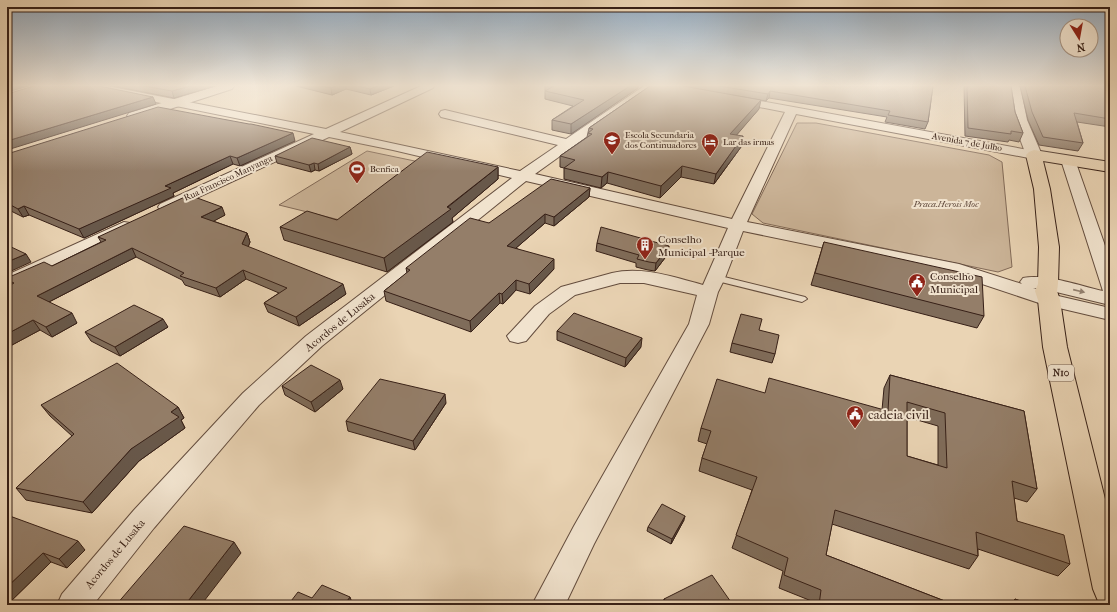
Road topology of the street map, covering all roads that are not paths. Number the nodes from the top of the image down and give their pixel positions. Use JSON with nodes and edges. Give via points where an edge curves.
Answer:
{"nodes":[{"id":1,"x":138,"y":115,"type":"edge"},
{"id":2,"x":232,"y":115,"type":"edge"},
{"id":3,"x":366,"y":115,"type":"edge"},
{"id":4,"x":448,"y":115,"type":"edge"},
{"id":5,"x":614,"y":115,"type":"edge"},
{"id":6,"x":790,"y":115,"type":"edge"},
{"id":7,"x":817,"y":115,"type":"edge"},
{"id":8,"x":1019,"y":115,"type":"edge"},
{"id":9,"x":121,"y":120,"type":"edge"},
{"id":10,"x":325,"y":133,"type":"junction"},
{"id":11,"x":568,"y":144,"type":"junction"},
{"id":12,"x":1034,"y":154,"type":"junction"},
{"id":13,"x":1068,"y":160,"type":"junction"},
{"id":14,"x":1110,"y":167,"type":"edge"},
{"id":15,"x":524,"y":175,"type":"junction"},
{"id":16,"x":154,"y":213,"type":"edge"},
{"id":17,"x":133,"y":222,"type":"edge"},
{"id":18,"x":737,"y":225,"type":"junction"},
{"id":19,"x":7,"y":282,"type":"edge"},
{"id":20,"x":712,"y":285,"type":"junction"},
{"id":21,"x":1110,"y":288,"type":"edge"},
{"id":22,"x":1048,"y":292,"type":"junction"},
{"id":23,"x":1110,"y":298,"type":"edge"},
{"id":24,"x":802,"y":299,"type":"dead end"},
{"id":25,"x":1110,"y":314,"type":"edge"},
{"id":26,"x":518,"y":336,"type":"dead end"},
{"id":27,"x":1110,"y":589,"type":"edge"},
{"id":28,"x":73,"y":605,"type":"edge"},
{"id":29,"x":548,"y":605,"type":"edge"}],
"edges":[{"from":1,"to":9,"type":"street"},
{"from":2,"to":10,"type":"street"},
{"from":3,"to":10,"type":"street","name":"Rua Francisco Manyanga"},
{"from":4,"to":11,"type":"street"},
{"from":5,"to":11,"type":"street","name":"Acordos de Lusaka"},
{"from":6,"to":18,"type":"street"},
{"from":7,"to":12,"type":"street","name":"Avenida 7 de Julho"},
{"from":8,"to":12,"type":"street"},
{"from":10,"to":15,"type":"street"},
{"from":10,"to":16,"type":"street","name":"Rua Francisco Manyanga"},
{"from":11,"to":15,"type":"street","name":"Acordos de Lusaka"},
{"from":12,"to":13,"type":"main road","name":"Avenida 7 de Julho"},
{"from":12,"to":22,"type":"main road","number":"N10","via":[[1042,189],[1049,247]]},
{"from":13,"to":14,"type":"main road","name":"Avenida 7 de Julho"},
{"from":13,"to":21,"type":"street"},
{"from":15,"to":18,"type":"street"},
{"from":15,"to":28,"type":"street","name":"Acordos de Lusaka","via":[[314,341],[251,399],[144,519]]},
{"from":17,"to":19,"type":"street"},
{"from":18,"to":20,"type":"street"},
{"from":18,"to":22,"type":"street","via":[[959,270]]},
{"from":20,"to":24,"type":"lane"},
{"from":20,"to":26,"type":"street","via":[[644,277],[619,277],[568,291],[542,310]]},
{"from":20,"to":29,"type":"street","via":[[699,324]]},
{"from":22,"to":23,"type":"street","one_way":true},
{"from":22,"to":25,"type":"street"},
{"from":22,"to":27,"type":"main road","number":"N10","via":[[1055,347]]}]}
